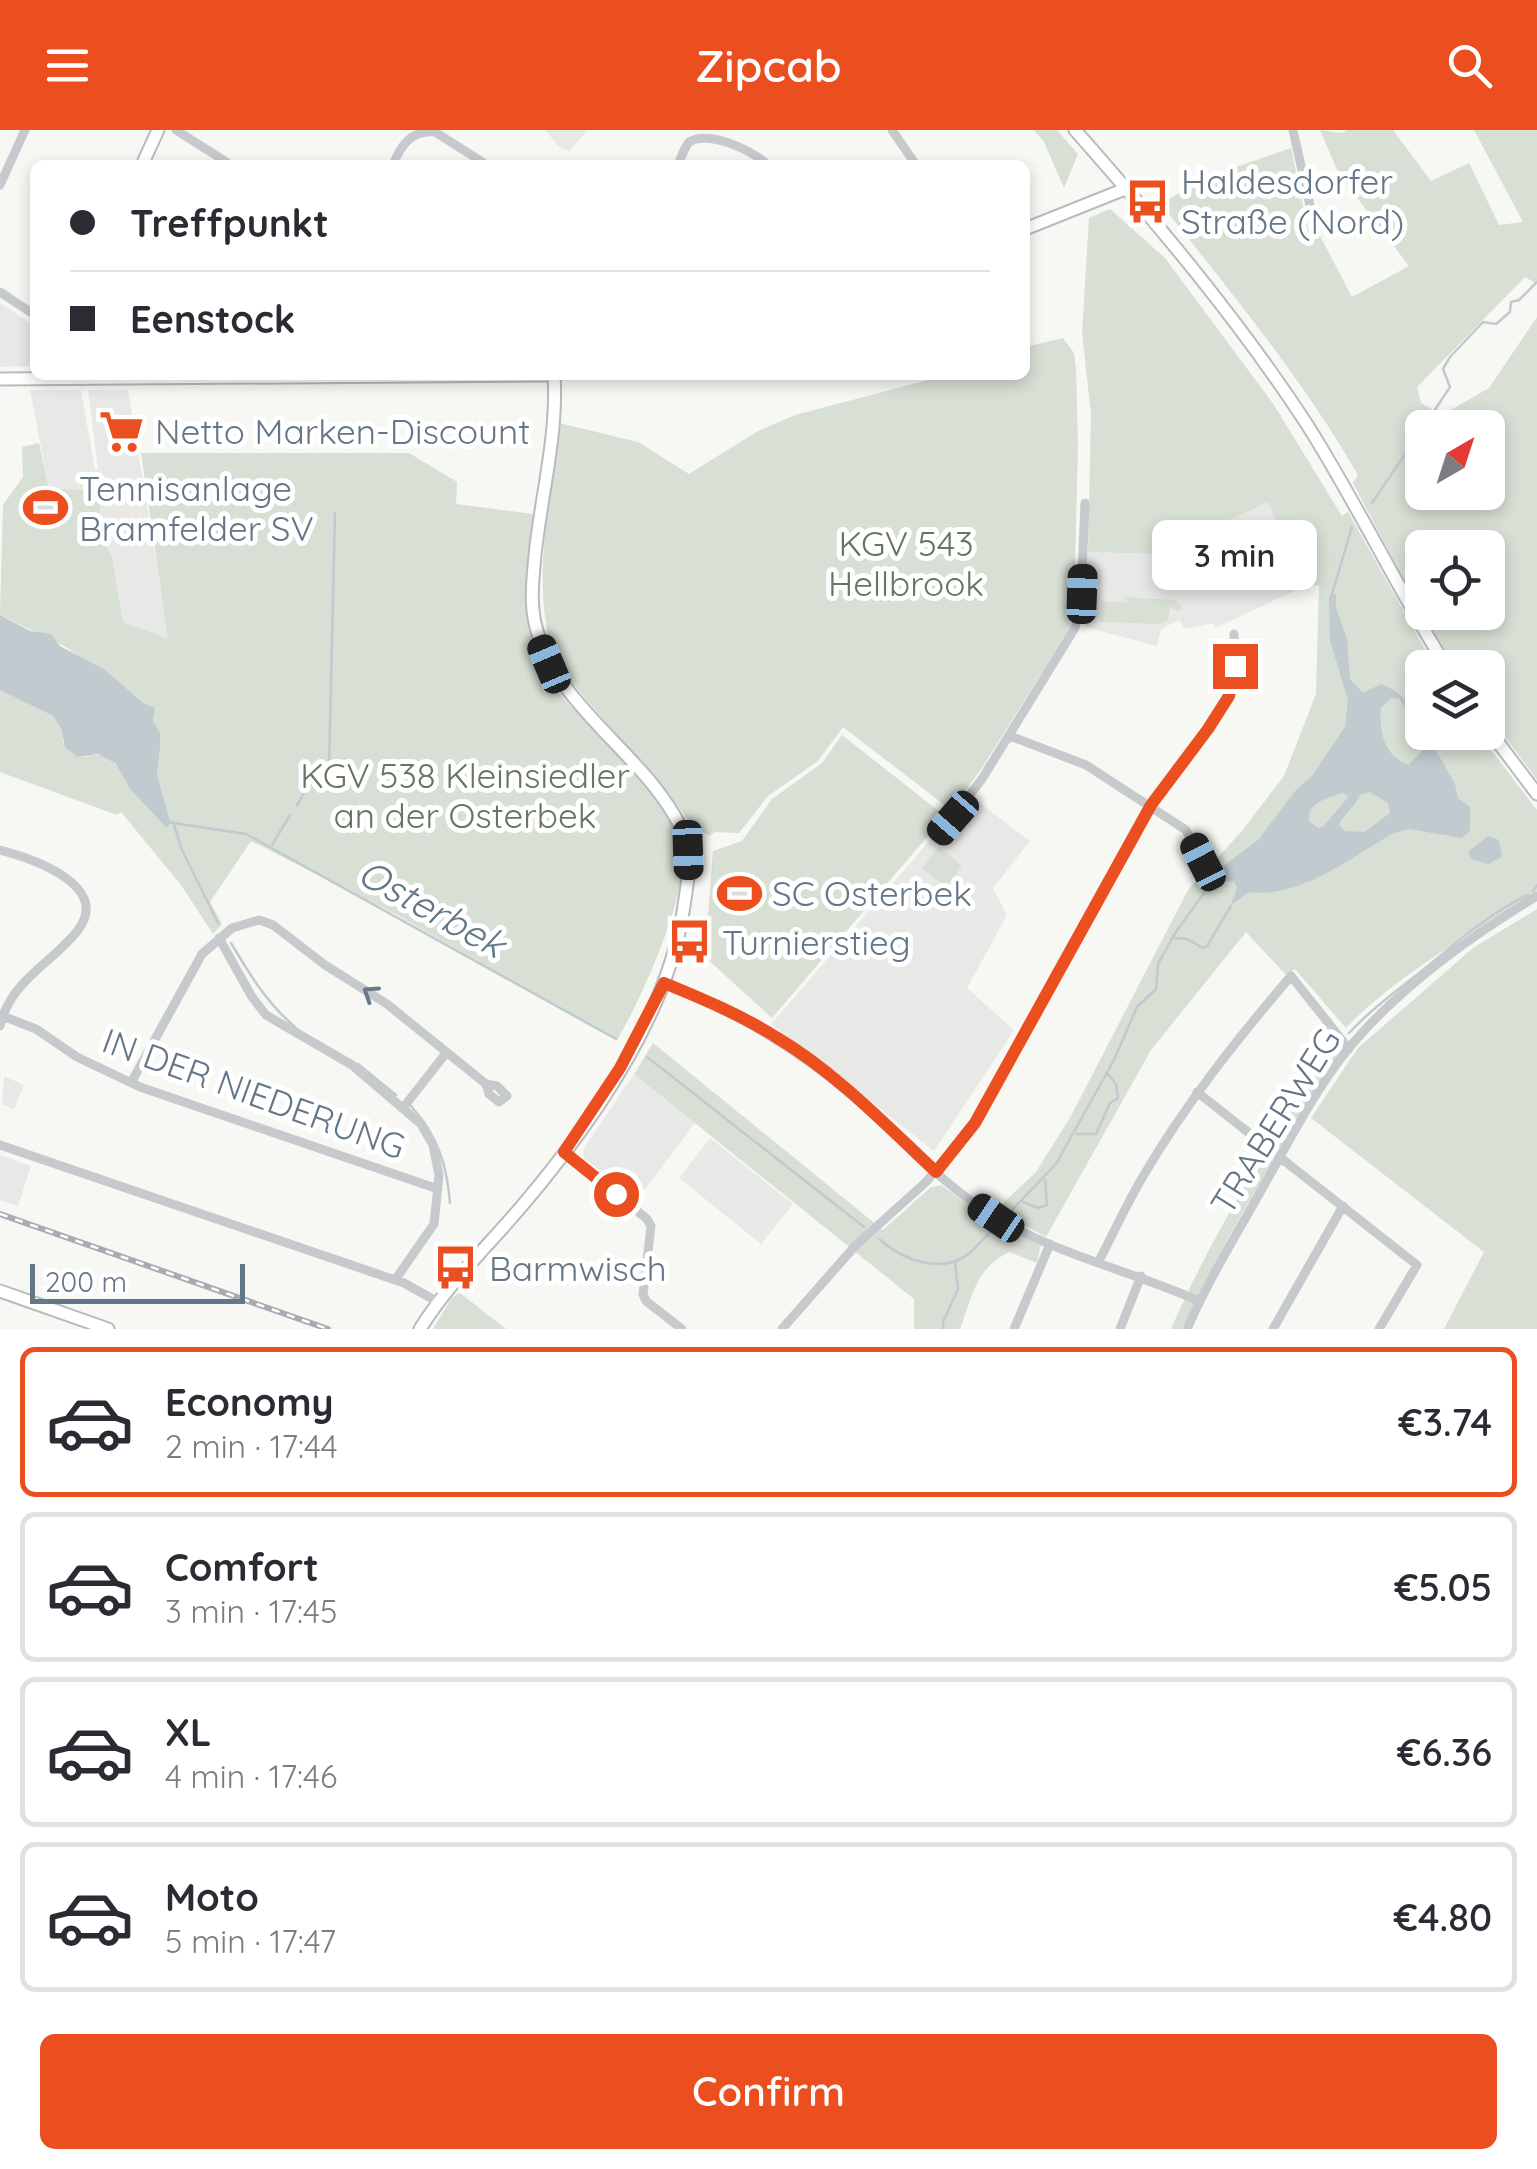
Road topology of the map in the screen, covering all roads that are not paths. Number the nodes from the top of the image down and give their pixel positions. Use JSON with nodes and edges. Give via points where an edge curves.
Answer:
{"nodes":[{"id":1,"x":24,"y":130,"type":"edge"},
{"id":2,"x":158,"y":130,"type":"edge"},
{"id":3,"x":176,"y":130,"type":"edge"},
{"id":4,"x":892,"y":130,"type":"edge"},
{"id":5,"x":1075,"y":130,"type":"edge"},
{"id":6,"x":1294,"y":130,"type":"edge"},
{"id":7,"x":144,"y":160,"type":"edge"},
{"id":8,"x":223,"y":160,"type":"edge"},
{"id":9,"x":397,"y":160,"type":"edge"},
{"id":10,"x":480,"y":160,"type":"edge"},
{"id":11,"x":680,"y":160,"type":"edge"},
{"id":12,"x":761,"y":160,"type":"edge"},
{"id":13,"x":913,"y":160,"type":"edge"},
{"id":14,"x":0,"y":185,"type":"edge"},
{"id":15,"x":1125,"y":189,"type":"junction"},
{"id":16,"x":1030,"y":227,"type":"edge"},
{"id":17,"x":1315,"y":228,"type":"dead end"},
{"id":18,"x":0,"y":292,"type":"edge"},
{"id":19,"x":30,"y":312,"type":"edge"},
{"id":20,"x":30,"y":379,"type":"edge"},
{"id":21,"x":0,"y":380,"type":"edge"},
{"id":22,"x":553,"y":380,"type":"edge"},
{"id":23,"x":1085,"y":503,"type":"dead end"},
{"id":24,"x":1234,"y":634,"type":"dead end"},
{"id":25,"x":1437,"y":650,"type":"edge"},
{"id":26,"x":1010,"y":736,"type":"junction"},
{"id":27,"x":1504,"y":750,"type":"edge"},
{"id":28,"x":1537,"y":794,"type":"edge"},
{"id":29,"x":1151,"y":805,"type":"junction"},
{"id":30,"x":943,"y":839,"type":"dead end"},
{"id":31,"x":0,"y":850,"type":"edge"},
{"id":32,"x":1202,"y":879,"type":"dead end"},
{"id":33,"x":1537,"y":896,"type":"edge"},
{"id":34,"x":219,"y":938,"type":"junction"},
{"id":35,"x":664,"y":983,"type":"junction"},
{"id":36,"x":1,"y":1019,"type":"edge"},
{"id":37,"x":1349,"y":1049,"type":"junction"},
{"id":38,"x":446,"y":1053,"type":"junction"},
{"id":39,"x":132,"y":1081,"type":"junction"},
{"id":40,"x":486,"y":1084,"type":"dead end"},
{"id":41,"x":1197,"y":1092,"type":"junction"},
{"id":42,"x":403,"y":1108,"type":"junction"},
{"id":43,"x":0,"y":1146,"type":"edge"},
{"id":44,"x":564,"y":1152,"type":"junction"},
{"id":45,"x":1280,"y":1157,"type":"junction"},
{"id":46,"x":936,"y":1172,"type":"junction"},
{"id":47,"x":438,"y":1189,"type":"junction"},
{"id":48,"x":1343,"y":1206,"type":"junction"},
{"id":49,"x":1050,"y":1244,"type":"junction"},
{"id":50,"x":1099,"y":1261,"type":"junction"},
{"id":51,"x":1141,"y":1276,"type":"junction"},
{"id":52,"x":395,"y":1280,"type":"junction"},
{"id":53,"x":0,"y":1291,"type":"edge"},
{"id":54,"x":1199,"y":1301,"type":"junction"},
{"id":55,"x":438,"y":1302,"type":"junction"},
{"id":56,"x":108,"y":1329,"type":"edge"},
{"id":57,"x":420,"y":1329,"type":"edge"},
{"id":58,"x":682,"y":1329,"type":"edge"},
{"id":59,"x":782,"y":1329,"type":"edge"},
{"id":60,"x":1014,"y":1329,"type":"edge"},
{"id":61,"x":1120,"y":1329,"type":"edge"},
{"id":62,"x":1187,"y":1329,"type":"edge"},
{"id":63,"x":1273,"y":1329,"type":"edge"},
{"id":64,"x":1380,"y":1329,"type":"edge"}],
"edges":[{"from":1,"to":14,"type":"street"},
{"from":2,"to":7,"type":"street"},
{"from":3,"to":8,"type":"street"},
{"from":4,"to":13,"type":"street"},
{"from":5,"to":15,"type":"street"},
{"from":6,"to":17,"type":"street"},
{"from":9,"to":10,"type":"street","via":[[409,137],[425,131]]},
{"from":11,"to":12,"type":"street","via":[[691,139],[711,132]]},
{"from":15,"to":16,"type":"street"},
{"from":15,"to":25,"type":"street","via":[[1306,422]]},
{"from":18,"to":19,"type":"street"},
{"from":20,"to":21,"type":"street"},
{"from":22,"to":35,"type":"street","via":[[534,619],[555,674],[644,774],[684,834],[689,871],[675,957]]},
{"from":23,"to":26,"type":"street","via":[[1075,628]]},
{"from":24,"to":29,"type":"street","via":[[1229,696]]},
{"from":26,"to":29,"type":"street","via":[[1086,765]]},
{"from":26,"to":30,"type":"street","via":[[939,834]]},
{"from":27,"to":28,"type":"street"},
{"from":29,"to":32,"type":"street","via":[[1186,830],[1203,862]]},
{"from":29,"to":46,"type":"street","via":[[975,1123]]},
{"from":31,"to":36,"type":"street","via":[[62,874],[85,900],[86,913],[78,930],[16,992]]},
{"from":33,"to":37,"type":"street","name":"TRABERWEG","via":[[1456,951]]},
{"from":38,"to":34,"type":"street","one_way":true,"via":[[273,925],[244,922]]},
{"from":34,"to":39,"type":"street","via":[[202,954]]},
{"from":34,"to":42,"type":"street","via":[[266,1015],[352,1065]]},
{"from":35,"to":44,"type":"street","via":[[620,1068]]},
{"from":35,"to":46,"type":"street","via":[[780,1039]]},
{"from":36,"to":39,"type":"street","name":"IN DER NIEDERUNG","via":[[36,1029],[77,1057]]},
{"from":37,"to":41,"type":"street","via":[[1291,976]]},
{"from":37,"to":45,"type":"street","name":"TRABERWEG"},
{"from":38,"to":40,"type":"street"},
{"from":38,"to":42,"type":"street"},
{"from":39,"to":47,"type":"street","name":"IN DER NIEDERUNG"},
{"from":41,"to":45,"type":"street"},
{"from":41,"to":50,"type":"street"},
{"from":42,"to":47,"type":"street","via":[[433,1144]]},
{"from":43,"to":52,"type":"street"},
{"from":44,"to":55,"type":"street"},
{"from":44,"to":58,"type":"street","via":[[647,1218],[646,1301]]},
{"from":45,"to":48,"type":"street"},
{"from":45,"to":54,"type":"street","name":"TRABERWEG"},
{"from":46,"to":49,"type":"street","via":[[996,1218]]},
{"from":46,"to":59,"type":"street","via":[[830,1272]]},
{"from":47,"to":52,"type":"street","via":[[434,1224]]},
{"from":48,"to":63,"type":"street"},
{"from":48,"to":64,"type":"street","via":[[1417,1265]]},
{"from":49,"to":50,"type":"street"},
{"from":49,"to":60,"type":"street"},
{"from":50,"to":51,"type":"street"},
{"from":51,"to":54,"type":"street"},
{"from":51,"to":61,"type":"street"},
{"from":52,"to":55,"type":"street"},
{"from":53,"to":56,"type":"street"},
{"from":54,"to":62,"type":"street","name":"TRABERWEG"},
{"from":55,"to":57,"type":"street"}]}
